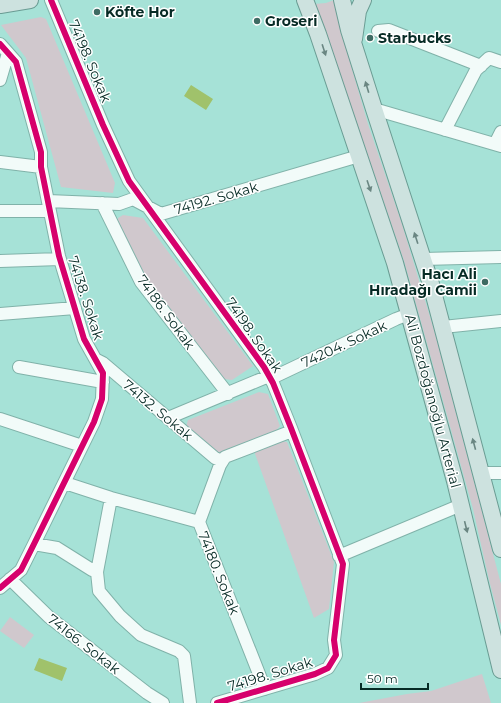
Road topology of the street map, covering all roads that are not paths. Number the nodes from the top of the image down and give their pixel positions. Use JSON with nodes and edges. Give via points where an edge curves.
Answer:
{"nodes":[{"id":1,"x":30,"y":0,"type":"edge"},
{"id":2,"x":51,"y":0,"type":"edge"},
{"id":3,"x":305,"y":0,"type":"edge"},
{"id":4,"x":342,"y":0,"type":"edge"},
{"id":5,"x":363,"y":0,"type":"edge"},
{"id":6,"x":0,"y":5,"type":"edge"},
{"id":7,"x":378,"y":31,"type":"dead end"},
{"id":8,"x":353,"y":42,"type":"junction"},
{"id":9,"x":4,"y":48,"type":"edge"},
{"id":10,"x":501,"y":62,"type":"edge"},
{"id":11,"x":481,"y":66,"type":"junction"},
{"id":12,"x":0,"y":80,"type":"edge"},
{"id":13,"x":374,"y":109,"type":"junction"},
{"id":14,"x":445,"y":130,"type":"junction"},
{"id":15,"x":501,"y":132,"type":"edge"},
{"id":16,"x":498,"y":145,"type":"edge"},
{"id":17,"x":359,"y":156,"type":"junction"},
{"id":18,"x":0,"y":162,"type":"edge"},
{"id":19,"x":41,"y":167,"type":"junction"},
{"id":20,"x":102,"y":203,"type":"junction"},
{"id":21,"x":50,"y":206,"type":"junction"},
{"id":22,"x":146,"y":206,"type":"junction"},
{"id":23,"x":0,"y":211,"type":"edge"},
{"id":24,"x":501,"y":257,"type":"edge"},
{"id":25,"x":60,"y":259,"type":"junction"},
{"id":26,"x":423,"y":259,"type":"junction"},
{"id":27,"x":0,"y":261,"type":"edge"},
{"id":28,"x":75,"y":308,"type":"junction"},
{"id":29,"x":0,"y":314,"type":"edge"},
{"id":30,"x":409,"y":314,"type":"junction"},
{"id":31,"x":501,"y":322,"type":"edge"},
{"id":32,"x":443,"y":327,"type":"junction"},
{"id":33,"x":95,"y":359,"type":"junction"},
{"id":34,"x":19,"y":367,"type":"dead end"},
{"id":35,"x":270,"y":377,"type":"junction"},
{"id":36,"x":103,"y":382,"type":"junction"},
{"id":37,"x":228,"y":394,"type":"junction"},
{"id":38,"x":168,"y":418,"type":"junction"},
{"id":39,"x":0,"y":419,"type":"edge"},
{"id":40,"x":292,"y":431,"type":"junction"},
{"id":41,"x":82,"y":446,"type":"junction"},
{"id":42,"x":222,"y":461,"type":"junction"},
{"id":43,"x":481,"y":473,"type":"junction"},
{"id":44,"x":501,"y":473,"type":"edge"},
{"id":45,"x":65,"y":483,"type":"junction"},
{"id":46,"x":111,"y":498,"type":"junction"},
{"id":47,"x":461,"y":505,"type":"junction"},
{"id":48,"x":199,"y":522,"type":"junction"},
{"id":49,"x":34,"y":544,"type":"junction"},
{"id":50,"x":501,"y":549,"type":"edge"},
{"id":51,"x":339,"y":556,"type":"junction"},
{"id":52,"x":97,"y":572,"type":"junction"},
{"id":53,"x":10,"y":579,"type":"junction"},
{"id":54,"x":0,"y":587,"type":"edge"},
{"id":55,"x":501,"y":670,"type":"edge"},
{"id":56,"x":265,"y":689,"type":"junction"},
{"id":57,"x":163,"y":703,"type":"edge"},
{"id":58,"x":190,"y":703,"type":"edge"},
{"id":59,"x":197,"y":703,"type":"edge"},
{"id":60,"x":217,"y":703,"type":"edge"}],
"edges":[{"from":1,"to":6,"type":"main road"},
{"from":2,"to":22,"type":"street","name":"74198. Sokak","via":[[103,125],[129,181]]},
{"from":3,"to":17,"type":"main road","name":"Ali Bozdoğanoğlu Arterial","one_way":true},
{"from":4,"to":8,"type":"main road","name":"Ali Bozdoğanoğlu Arterial"},
{"from":5,"to":8,"type":"main road","via":[[358,12]]},
{"from":7,"to":11,"type":"street","via":[[389,30]]},
{"from":13,"to":8,"type":"main road","name":"Ali Bozdoğanoğlu Arterial","one_way":true},
{"from":9,"to":12,"type":"street"},
{"from":9,"to":19,"type":"street","name":"74138. Sokak","via":[[16,62],[41,152]]},
{"from":10,"to":11,"type":"street","via":[[490,58]]},
{"from":11,"to":14,"type":"street","via":[[476,70]]},
{"from":13,"to":14,"type":"street"},
{"from":26,"to":13,"type":"main road","name":"Ali Bozdoğanoğlu Arterial","one_way":true},
{"from":14,"to":16,"type":"street"},
{"from":15,"to":16,"type":"street"},
{"from":17,"to":22,"type":"street","name":"74192. Sokak","via":[[161,214]]},
{"from":17,"to":30,"type":"main road","name":"Ali Bozdoğanoğlu Arterial","one_way":true,"via":[[395,263]]},
{"from":18,"to":19,"type":"street"},
{"from":19,"to":21,"type":"street","name":"74138. Sokak"},
{"from":20,"to":21,"type":"street","name":"74192. Sokak"},
{"from":20,"to":22,"type":"street","name":"74192. Sokak","via":[[120,204],[133,200]]},
{"from":20,"to":37,"type":"street","name":"74186. Sokak","via":[[141,282]]},
{"from":21,"to":23,"type":"street","name":"74192. Sokak"},
{"from":21,"to":25,"type":"street","name":"74138. Sokak"},
{"from":22,"to":35,"type":"street","name":"74198. Sokak"},
{"from":24,"to":26,"type":"street"},
{"from":25,"to":27,"type":"street"},
{"from":25,"to":28,"type":"street","name":"74138. Sokak"},
{"from":26,"to":32,"type":"main road","name":"Ali Bozdoğanoğlu Arterial"},
{"from":28,"to":29,"type":"street"},
{"from":28,"to":33,"type":"street","name":"74138. Sokak","via":[[84,339]]},
{"from":30,"to":35,"type":"street","name":"74204. Sokak"},
{"from":30,"to":47,"type":"main road","name":"Ali Bozdoğanoğlu Arterial"},
{"from":31,"to":32,"type":"street"},
{"from":43,"to":32,"type":"main road","name":"Ali Bozdoğanoğlu Arterial","one_way":true},
{"from":33,"to":36,"type":"street","name":"74138. Sokak","via":[[103,373]]},
{"from":33,"to":38,"type":"street","name":"74132. Sokak"},
{"from":34,"to":36,"type":"street"},
{"from":35,"to":37,"type":"street","name":"74204. Sokak"},
{"from":35,"to":40,"type":"street","name":"74198. Sokak"},
{"from":36,"to":41,"type":"street","name":"74138. Sokak","via":[[102,399]]},
{"from":37,"to":38,"type":"street","name":"74204. Sokak"},
{"from":38,"to":42,"type":"street","name":"74132. Sokak","via":[[215,458]]},
{"from":39,"to":41,"type":"street"},
{"from":40,"to":42,"type":"street","via":[[224,457]]},
{"from":40,"to":51,"type":"street","name":"74198. Sokak"},
{"from":41,"to":45,"type":"street","name":"74138. Sokak"},
{"from":42,"to":48,"type":"street","name":"74180. Sokak"},
{"from":43,"to":44,"type":"street"},
{"from":43,"to":50,"type":"main road","name":"Ali Bozdoğanoğlu Arterial"},
{"from":45,"to":46,"type":"street"},
{"from":45,"to":49,"type":"street","name":"74138. Sokak"},
{"from":46,"to":48,"type":"street"},
{"from":46,"to":52,"type":"street"},
{"from":47,"to":51,"type":"street"},
{"from":47,"to":55,"type":"main road","name":"Ali Bozdoğanoğlu Arterial","one_way":true},
{"from":48,"to":56,"type":"street","name":"74180. Sokak"},
{"from":49,"to":52,"type":"street","via":[[57,548]]},
{"from":49,"to":53,"type":"street","name":"74138. Sokak","via":[[20,570]]},
{"from":51,"to":56,"type":"street","name":"74198. Sokak","via":[[343,564],[334,640],[336,655],[328,668]]},
{"from":52,"to":58,"type":"street","via":[[99,592],[120,616],[141,635],[179,651],[184,656]]},
{"from":53,"to":54,"type":"street","name":"74138. Sokak"},
{"from":53,"to":57,"type":"street","name":"74166. Sokak","via":[[49,617],[147,694]]},
{"from":56,"to":60,"type":"street","name":"74198. Sokak"},
{"from":58,"to":59,"type":"street"}]}
